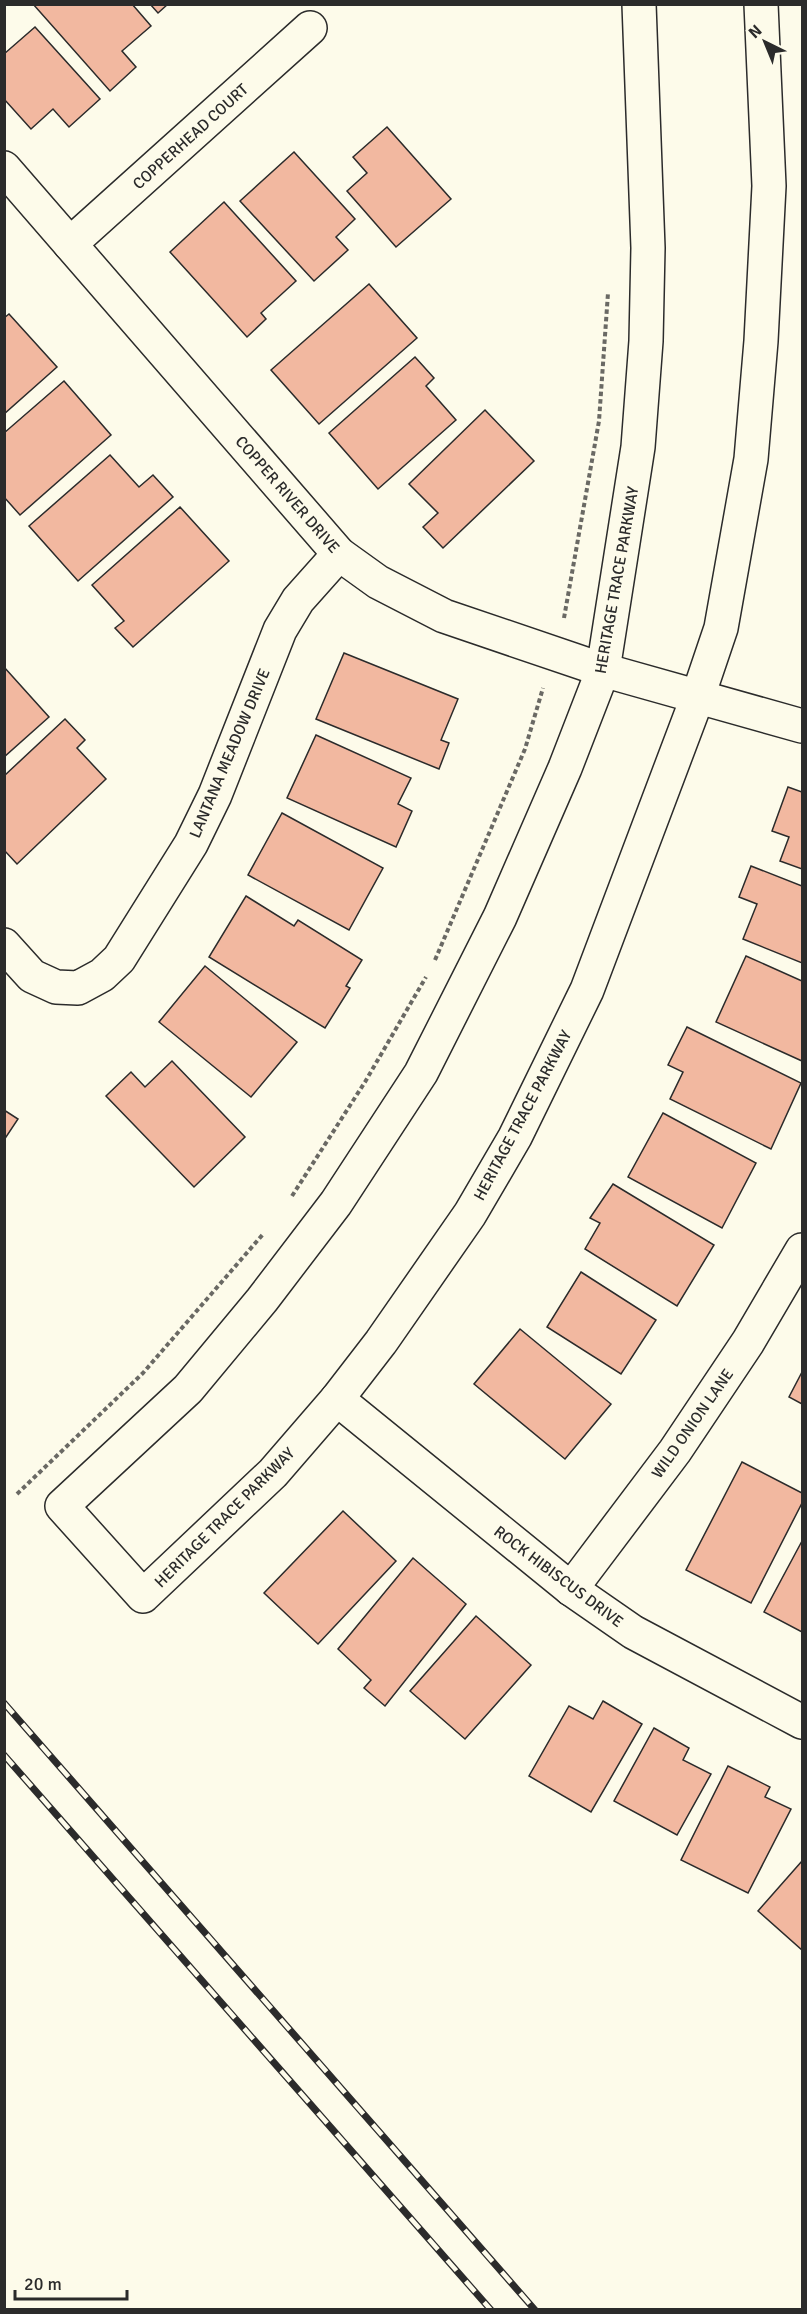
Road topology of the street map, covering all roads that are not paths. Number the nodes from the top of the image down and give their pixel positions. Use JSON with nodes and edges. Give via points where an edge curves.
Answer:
{"nodes":[{"id":1,"x":639,"y":4,"type":"edge"},
{"id":2,"x":761,"y":4,"type":"edge"},
{"id":3,"x":310,"y":28,"type":"dead end"},
{"id":4,"x":4,"y":168,"type":"edge"},
{"id":5,"x":70,"y":244,"type":"junction"},
{"id":6,"x":339,"y":554,"type":"junction"},
{"id":7,"x":603,"y":670,"type":"junction"},
{"id":8,"x":699,"y":696,"type":"junction"},
{"id":9,"x":802,"y":726,"type":"edge"},
{"id":10,"x":4,"y":945,"type":"edge"},
{"id":11,"x":802,"y":1250,"type":"edge"},
{"id":12,"x":337,"y":1399,"type":"junction"},
{"id":13,"x":571,"y":1589,"type":"junction"},
{"id":14,"x":802,"y":1722,"type":"edge"}],
"edges":[{"from":1,"to":7,"type":"street","name":"HERITAGE TRACE PARKWAY","via":[[648,248],[646,341],[638,447]]},
{"from":2,"to":8,"type":"street","name":"HERITAGE TRACE PARKWAY","via":[[769,186],[751,459],[721,628]]},
{"from":3,"to":5,"type":"street","name":"COPPERHEAD COURT"},
{"from":4,"to":5,"type":"street","name":"COPPER RIVER DRIVE"},
{"from":5,"to":6,"type":"street","name":"COPPER RIVER DRIVE"},
{"from":6,"to":7,"type":"street","name":"COPPER RIVER DRIVE","via":[[378,582],[444,616]]},
{"from":6,"to":10,"type":"street","name":"LANTANA MEADOW DRIVE","via":[[298,600],[280,630],[215,795],[191,844],[118,959],[102,975],[78,988],[56,987],[32,976]]},
{"from":7,"to":8,"type":"street","name":"COPPER RIVER DRIVE"},
{"from":7,"to":12,"type":"street","name":"HERITAGE TRACE PARKWAY","via":[[500,917],[421,1073],[336,1203],[262,1300],[188,1389],[63,1506],[143,1596],[273,1473]]},
{"from":8,"to":9,"type":"street","name":"COPPER RIVER DRIVE"},
{"from":8,"to":12,"type":"street","name":"HERITAGE TRACE PARKWAY","via":[[587,990],[515,1137],[470,1214]]},
{"from":11,"to":13,"type":"street","name":"WILD ONION LANE","via":[[748,1342],[675,1451]]},
{"from":12,"to":13,"type":"street","name":"ROCK HIBISCUS DRIVE"},
{"from":13,"to":14,"type":"street","name":"ROCK HIBISCUS DRIVE","via":[[633,1632]]}]}
